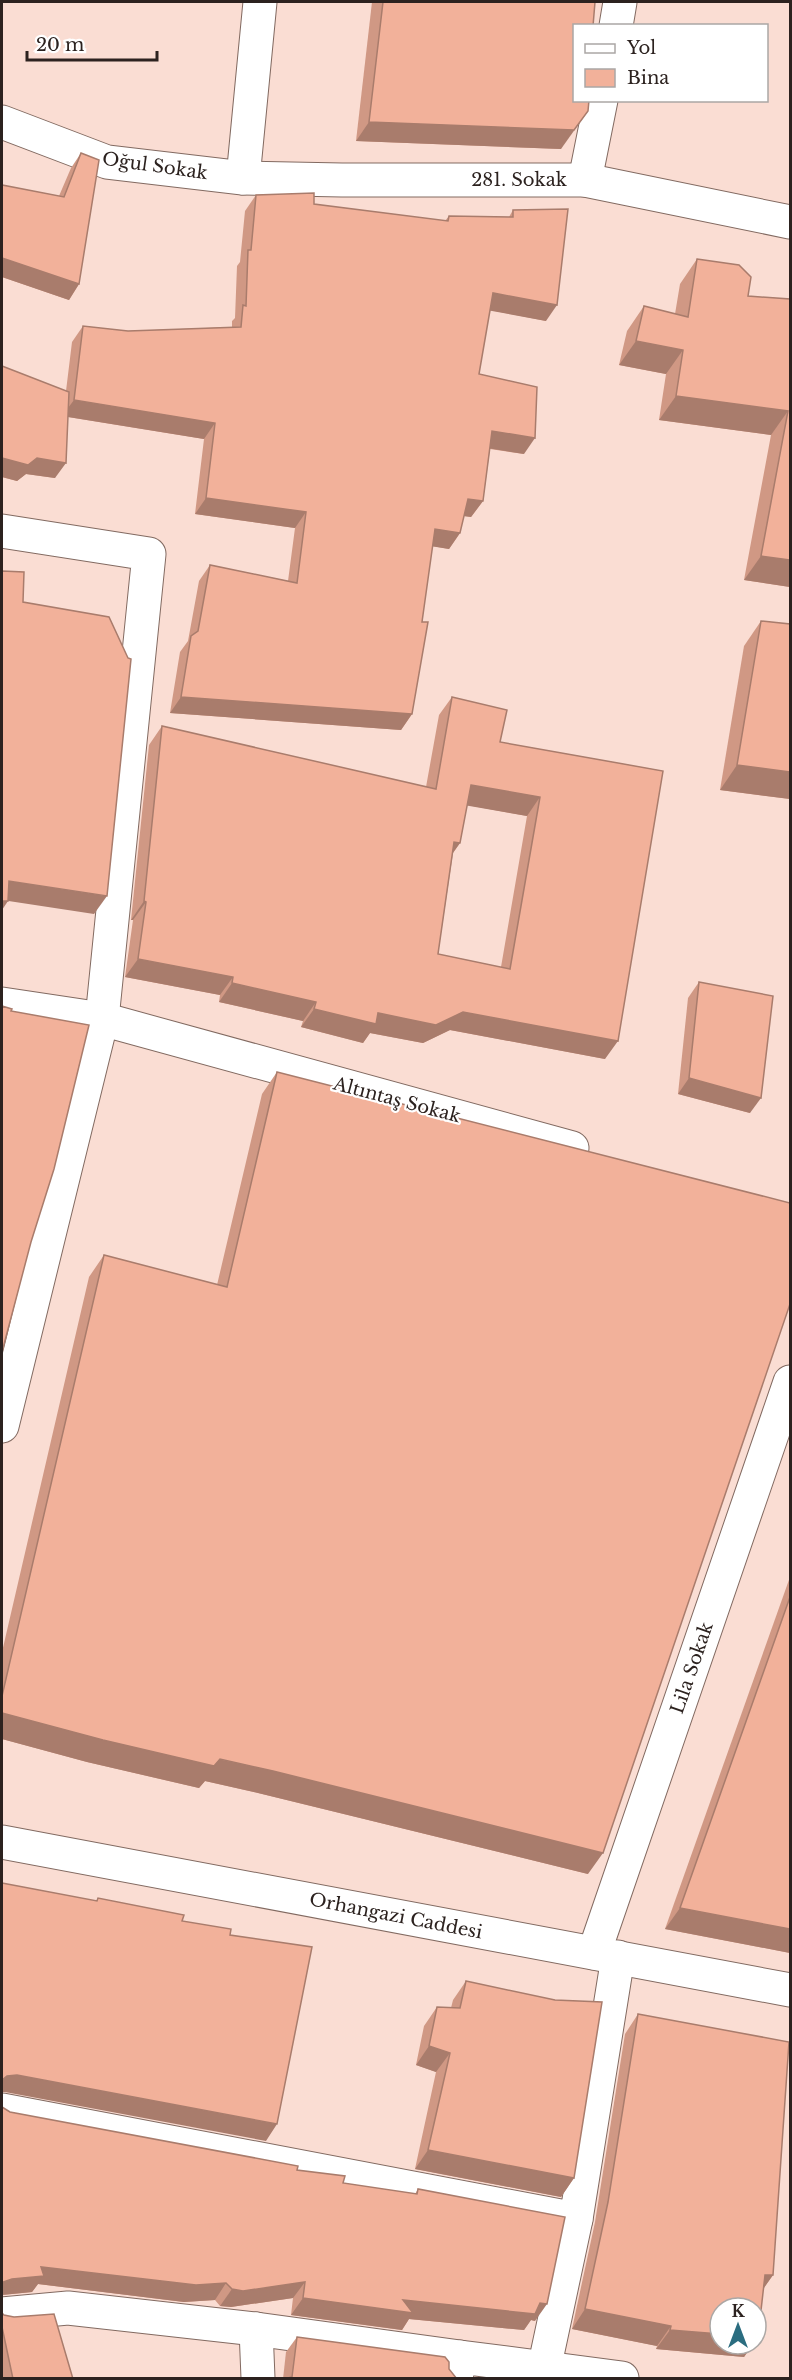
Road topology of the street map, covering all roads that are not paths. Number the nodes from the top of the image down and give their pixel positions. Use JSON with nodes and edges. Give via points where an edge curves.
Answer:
{"nodes":[{"id":1,"x":260,"y":2,"type":"edge"},
{"id":2,"x":621,"y":2,"type":"edge"},
{"id":3,"x":616,"y":24,"type":"edge"},
{"id":4,"x":601,"y":102,"type":"edge"},
{"id":5,"x":2,"y":122,"type":"edge"},
{"id":6,"x":243,"y":178,"type":"junction"},
{"id":7,"x":585,"y":180,"type":"junction"},
{"id":8,"x":790,"y":222,"type":"edge"},
{"id":9,"x":2,"y":531,"type":"edge"},
{"id":10,"x":2,"y":1004,"type":"edge"},
{"id":11,"x":102,"y":1019,"type":"junction"},
{"id":12,"x":606,"y":1158,"type":"edge"},
{"id":13,"x":790,"y":1382,"type":"edge"},
{"id":14,"x":2,"y":1426,"type":"edge"},
{"id":15,"x":2,"y":1842,"type":"edge"},
{"id":16,"x":606,"y":1955,"type":"junction"},
{"id":17,"x":790,"y":1990,"type":"edge"},
{"id":18,"x":2,"y":2110,"type":"edge"},
{"id":19,"x":576,"y":2219,"type":"junction"},
{"id":20,"x":2,"y":2314,"type":"edge"},
{"id":21,"x":256,"y":2329,"type":"junction"},
{"id":22,"x":458,"y":2368,"type":"edge"},
{"id":23,"x":544,"y":2369,"type":"junction"},
{"id":24,"x":258,"y":2379,"type":"edge"},
{"id":25,"x":622,"y":2379,"type":"edge"}],
"edges":[{"from":1,"to":6,"type":"street"},
{"from":2,"to":3,"type":"street"},
{"from":4,"to":7,"type":"street"},
{"from":5,"to":6,"type":"street","name":"Oğul Sokak","via":[[107,162]]},
{"from":6,"to":7,"type":"street","name":"281. Sokak"},
{"from":7,"to":8,"type":"street","name":"281. Sokak"},
{"from":9,"to":11,"type":"street","via":[[149,554]]},
{"from":10,"to":11,"type":"street","name":"Altıntaş Sokak"},
{"from":11,"to":12,"type":"street","name":"Altıntaş Sokak"},
{"from":11,"to":14,"type":"street"},
{"from":13,"to":16,"type":"street","name":"Lila Sokak"},
{"from":15,"to":16,"type":"street","name":"Orhangazi Caddesi"},
{"from":16,"to":17,"type":"street","name":"Orhangazi Caddesi"},
{"from":16,"to":19,"type":"street","name":"Lila Sokak"},
{"from":18,"to":19,"type":"street"},
{"from":19,"to":23,"type":"street","name":"Lila Sokak"},
{"from":20,"to":21,"type":"street","via":[[68,2308]]},
{"from":21,"to":22,"type":"street"},
{"from":21,"to":24,"type":"street"},
{"from":22,"to":23,"type":"street"},
{"from":23,"to":25,"type":"street"}]}
